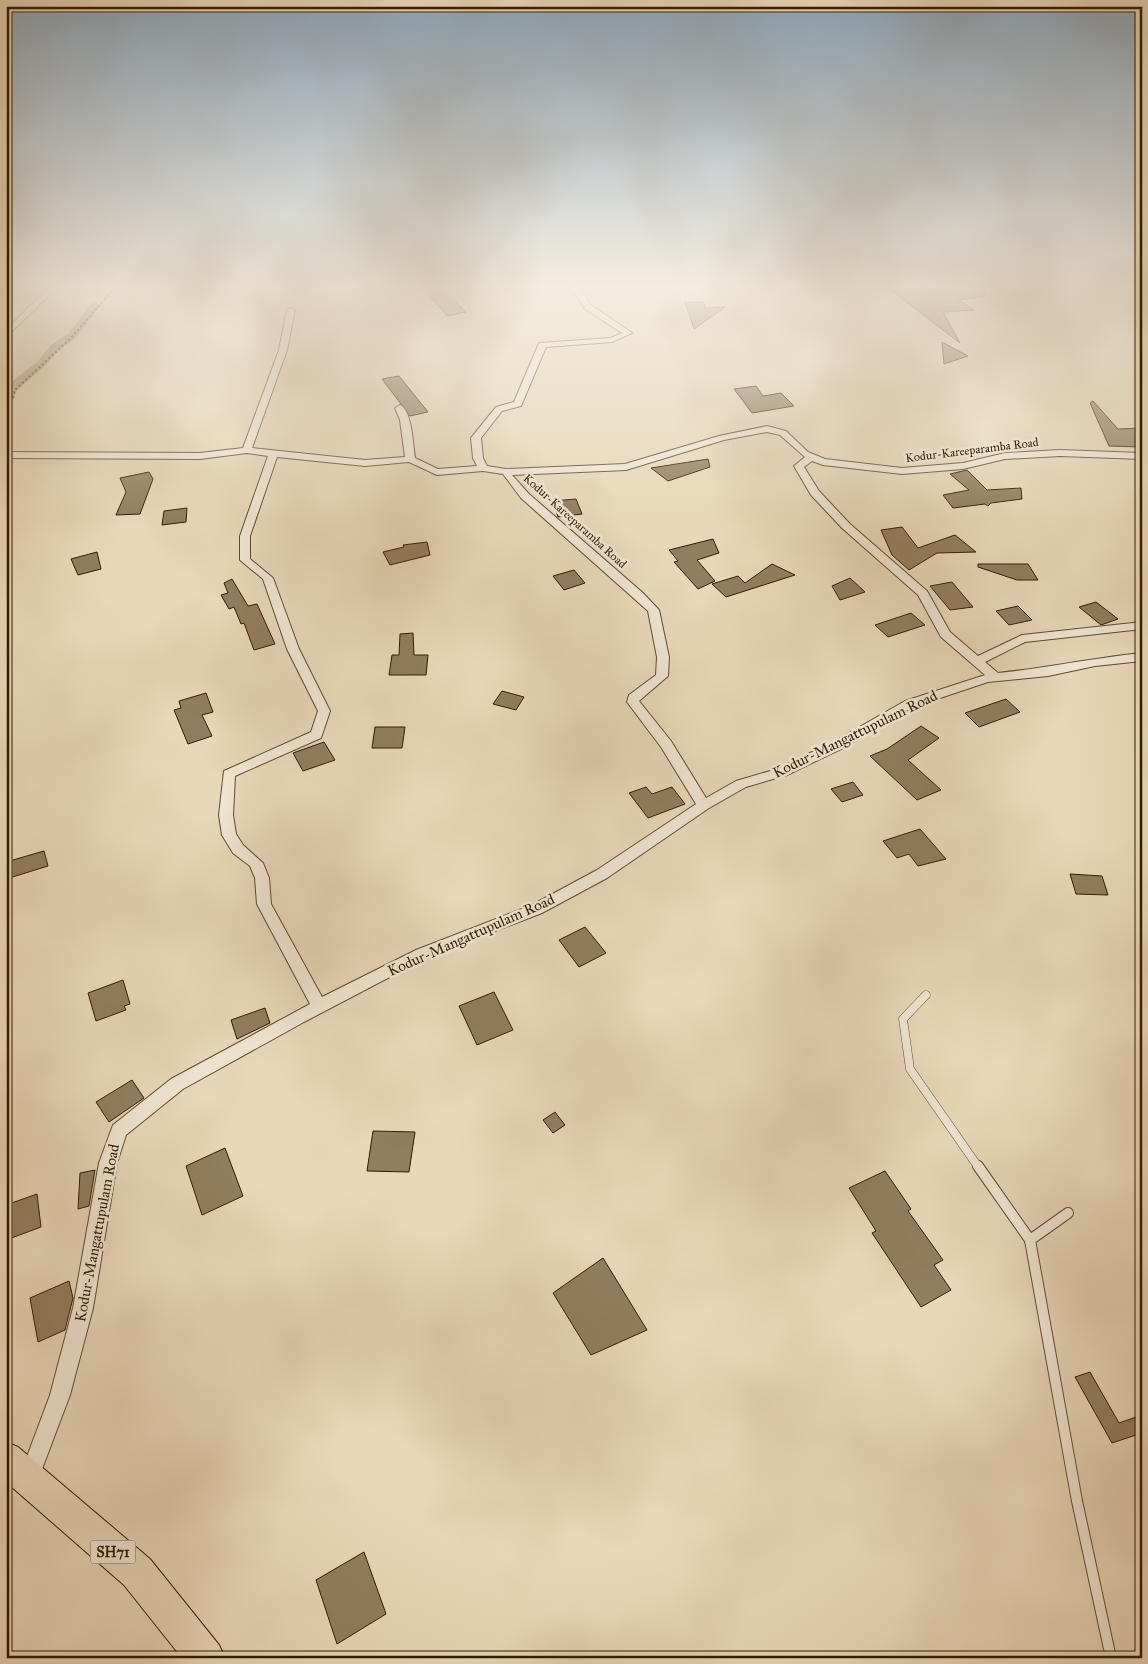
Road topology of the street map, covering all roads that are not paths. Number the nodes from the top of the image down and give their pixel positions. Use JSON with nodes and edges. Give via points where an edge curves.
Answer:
{"nodes":[{"id":1,"x":278,"y":364,"type":"edge"},
{"id":2,"x":536,"y":364,"type":"edge"},
{"id":3,"x":400,"y":408,"type":"dead end"},
{"id":4,"x":247,"y":450,"type":"junction"},
{"id":5,"x":273,"y":454,"type":"junction"},
{"id":6,"x":6,"y":455,"type":"edge"},
{"id":7,"x":1142,"y":456,"type":"edge"},
{"id":8,"x":810,"y":458,"type":"junction"},
{"id":9,"x":410,"y":459,"type":"junction"},
{"id":10,"x":482,"y":468,"type":"junction"},
{"id":11,"x":506,"y":472,"type":"junction"},
{"id":12,"x":1142,"y":625,"type":"edge"},
{"id":13,"x":1142,"y":657,"type":"edge"},
{"id":14,"x":977,"y":661,"type":"junction"},
{"id":15,"x":996,"y":678,"type":"junction"},
{"id":16,"x":704,"y":805,"type":"junction"},
{"id":17,"x":926,"y":995,"type":"dead end"},
{"id":18,"x":319,"y":1006,"type":"junction"},
{"id":19,"x":1068,"y":1213,"type":"dead end"},
{"id":20,"x":1030,"y":1240,"type":"junction"},
{"id":21,"x":18,"y":1469,"type":"edge"},
{"id":22,"x":206,"y":1658,"type":"edge"},
{"id":23,"x":1110,"y":1658,"type":"edge"}],
"edges":[{"from":1,"to":4,"type":"street"},
{"from":2,"to":10,"type":"street","via":[[518,404],[498,409],[476,438]]},
{"from":3,"to":9,"type":"street","via":[[405,420]]},
{"from":4,"to":5,"type":"street"},
{"from":4,"to":6,"type":"street","via":[[200,456]]},
{"from":5,"to":9,"type":"street","via":[[365,463]]},
{"from":5,"to":18,"type":"street","via":[[245,536],[245,560],[268,578],[293,649],[324,710],[317,735],[230,774],[226,815],[229,835],[238,849],[256,863],[262,878],[264,904]]},
{"from":7,"to":8,"type":"street","name":"Kodur-Kareeparamba Road","via":[[1060,452],[1005,456],[963,466],[902,471]]},
{"from":8,"to":11,"type":"street","name":"Kodur-Kareeparamba Road","via":[[783,433],[768,429],[722,438],[626,467]]},
{"from":8,"to":14,"type":"street","via":[[798,466],[815,494],[846,526],[923,593],[945,634]]},
{"from":9,"to":10,"type":"street","via":[[437,472]]},
{"from":10,"to":11,"type":"street"},
{"from":11,"to":16,"type":"street","name":"Kodur-Kareeparamba Road","via":[[525,496],[653,610],[664,657],[662,676],[633,698],[633,702],[666,744]]},
{"from":12,"to":14,"type":"street","via":[[1022,639]]},
{"from":13,"to":15,"type":"street","name":"Kodur-Mangattupulam Road"},
{"from":14,"to":15,"type":"street"},
{"from":15,"to":16,"type":"street","name":"Kodur-Mangattupulam Road","via":[[950,689],[909,704],[832,748],[782,772],[741,784]]},
{"from":16,"to":18,"type":"street","name":"Kodur-Mangattupulam Road","via":[[578,887],[537,908],[421,954]]},
{"from":17,"to":20,"type":"lane","via":[[903,1019],[910,1069]]},
{"from":18,"to":21,"type":"street","name":"Kodur-Mangattupulam Road","via":[[177,1084],[119,1130],[108,1163],[83,1308],[60,1395]]},
{"from":19,"to":20,"type":"lane"},
{"from":20,"to":23,"type":"lane","via":[[1077,1500]]},
{"from":21,"to":22,"type":"main road","number":"SH71","via":[[136,1572]]}]}
